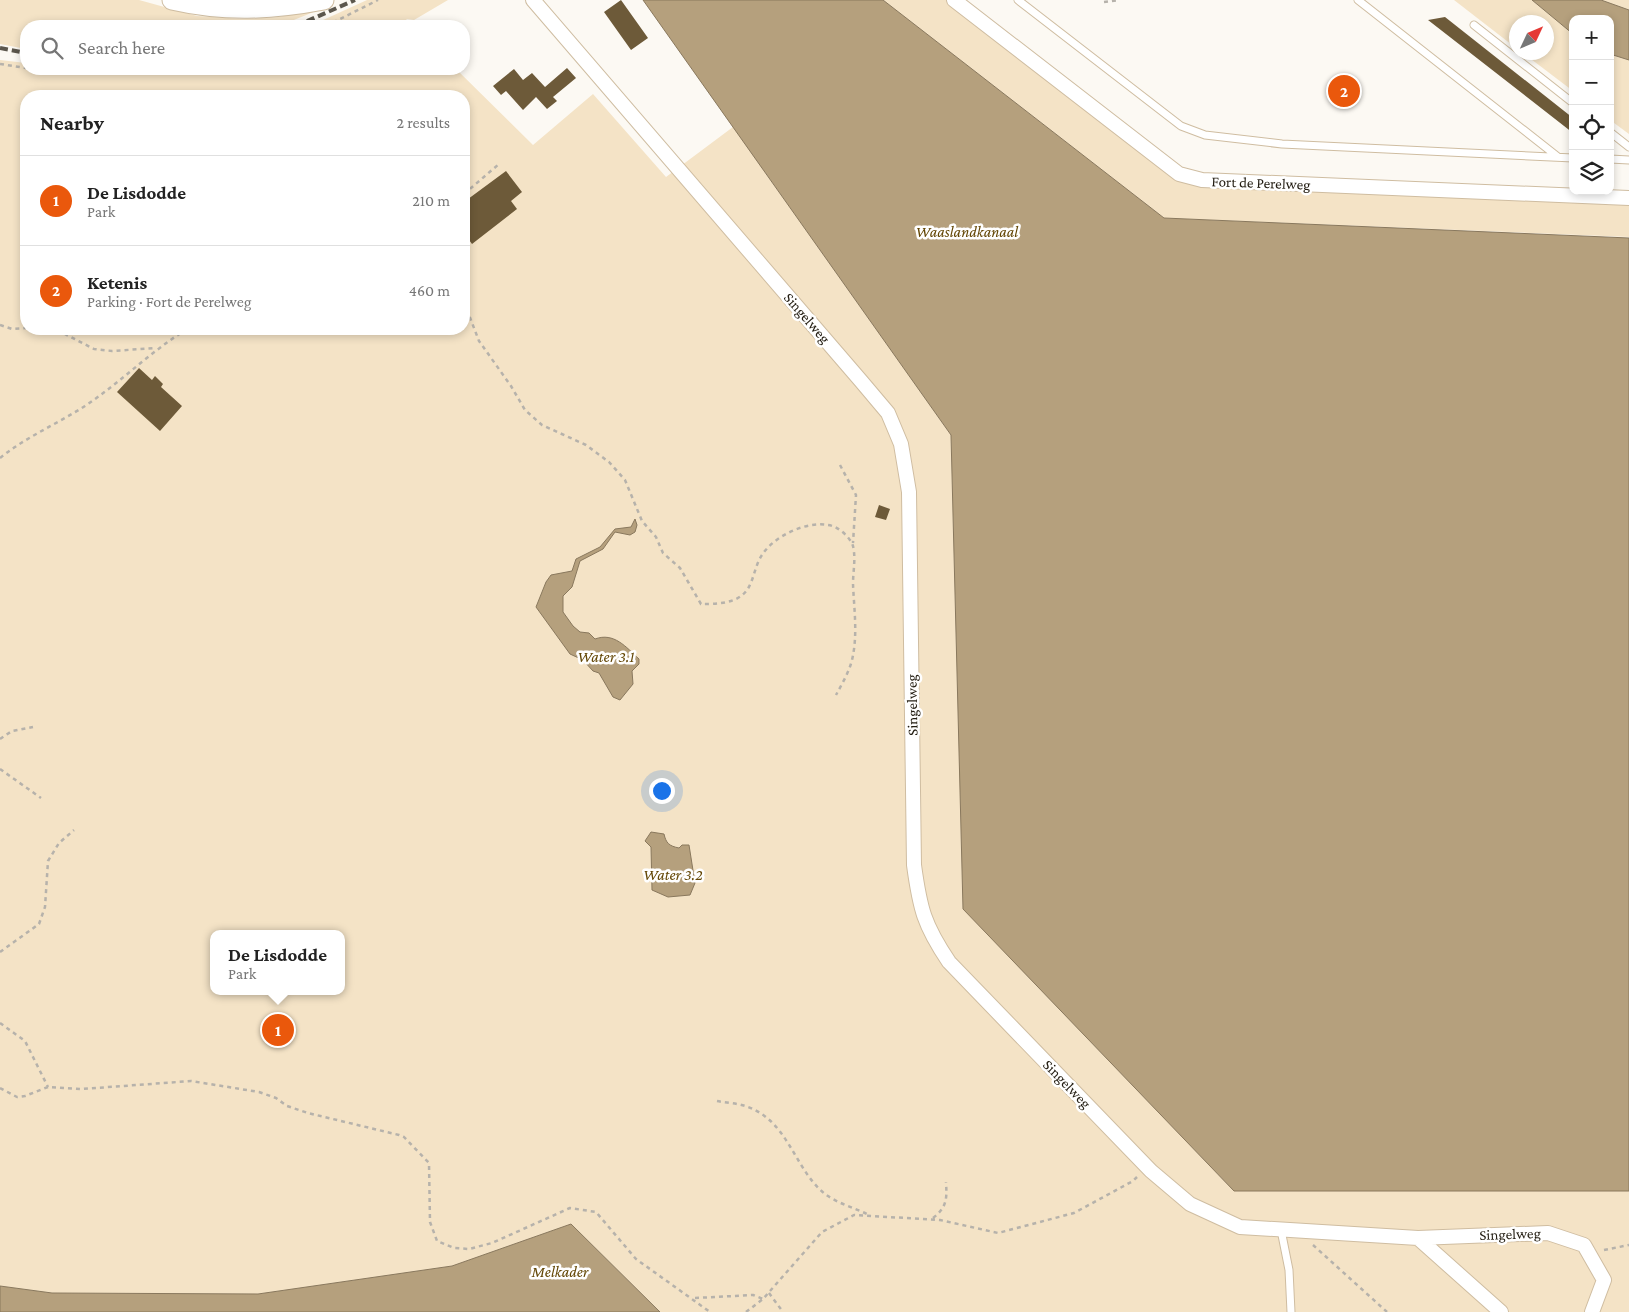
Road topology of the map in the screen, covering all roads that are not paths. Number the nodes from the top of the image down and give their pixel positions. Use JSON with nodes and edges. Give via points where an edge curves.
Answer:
{"nodes":[{"id":1,"x":172,"y":0,"type":"edge"},
{"id":2,"x":324,"y":0,"type":"edge"},
{"id":3,"x":533,"y":0,"type":"edge"},
{"id":4,"x":954,"y":0,"type":"edge"},
{"id":5,"x":1018,"y":0,"type":"edge"},
{"id":6,"x":1358,"y":0,"type":"edge"},
{"id":7,"x":286,"y":3,"type":"edge"},
{"id":8,"x":1474,"y":25,"type":"dead end"},
{"id":9,"x":1569,"y":100,"type":"edge"},
{"id":10,"x":1614,"y":135,"type":"edge"},
{"id":11,"x":1629,"y":147,"type":"edge"},
{"id":12,"x":1559,"y":158,"type":"junction"},
{"id":13,"x":1569,"y":158,"type":"edge"},
{"id":14,"x":1614,"y":159,"type":"edge"},
{"id":15,"x":1629,"y":160,"type":"edge"},
{"id":16,"x":1629,"y":198,"type":"edge"},
{"id":17,"x":1281,"y":1230,"type":"junction"},
{"id":18,"x":1418,"y":1238,"type":"junction"},
{"id":19,"x":1291,"y":1312,"type":"edge"},
{"id":20,"x":1501,"y":1312,"type":"edge"},
{"id":21,"x":1592,"y":1312,"type":"edge"}],
"edges":[{"from":1,"to":7,"type":"main road","via":[[236,10]]},
{"from":2,"to":7,"type":"main road"},
{"from":3,"to":17,"type":"street","name":"Singelweg","via":[[888,413],[901,444],[909,492],[914,864],[920,906],[932,936],[949,962],[1146,1166],[1190,1204],[1240,1227]]},
{"from":4,"to":16,"type":"street","name":"Fort de Perelweg","via":[[1179,174],[1202,180]]},
{"from":5,"to":12,"type":"lane","via":[[1181,126],[1206,135],[1282,144]]},
{"from":6,"to":12,"type":"lane"},
{"from":8,"to":9,"type":"lane"},
{"from":10,"to":11,"type":"lane"},
{"from":12,"to":13,"type":"lane"},
{"from":14,"to":15,"type":"lane"},
{"from":17,"to":18,"type":"street","name":"Singelweg"},
{"from":17,"to":19,"type":"lane","via":[[1289,1270]]},
{"from":18,"to":20,"type":"street"},
{"from":18,"to":21,"type":"street","name":"Singelweg","via":[[1548,1233],[1584,1245],[1604,1280]]}]}
